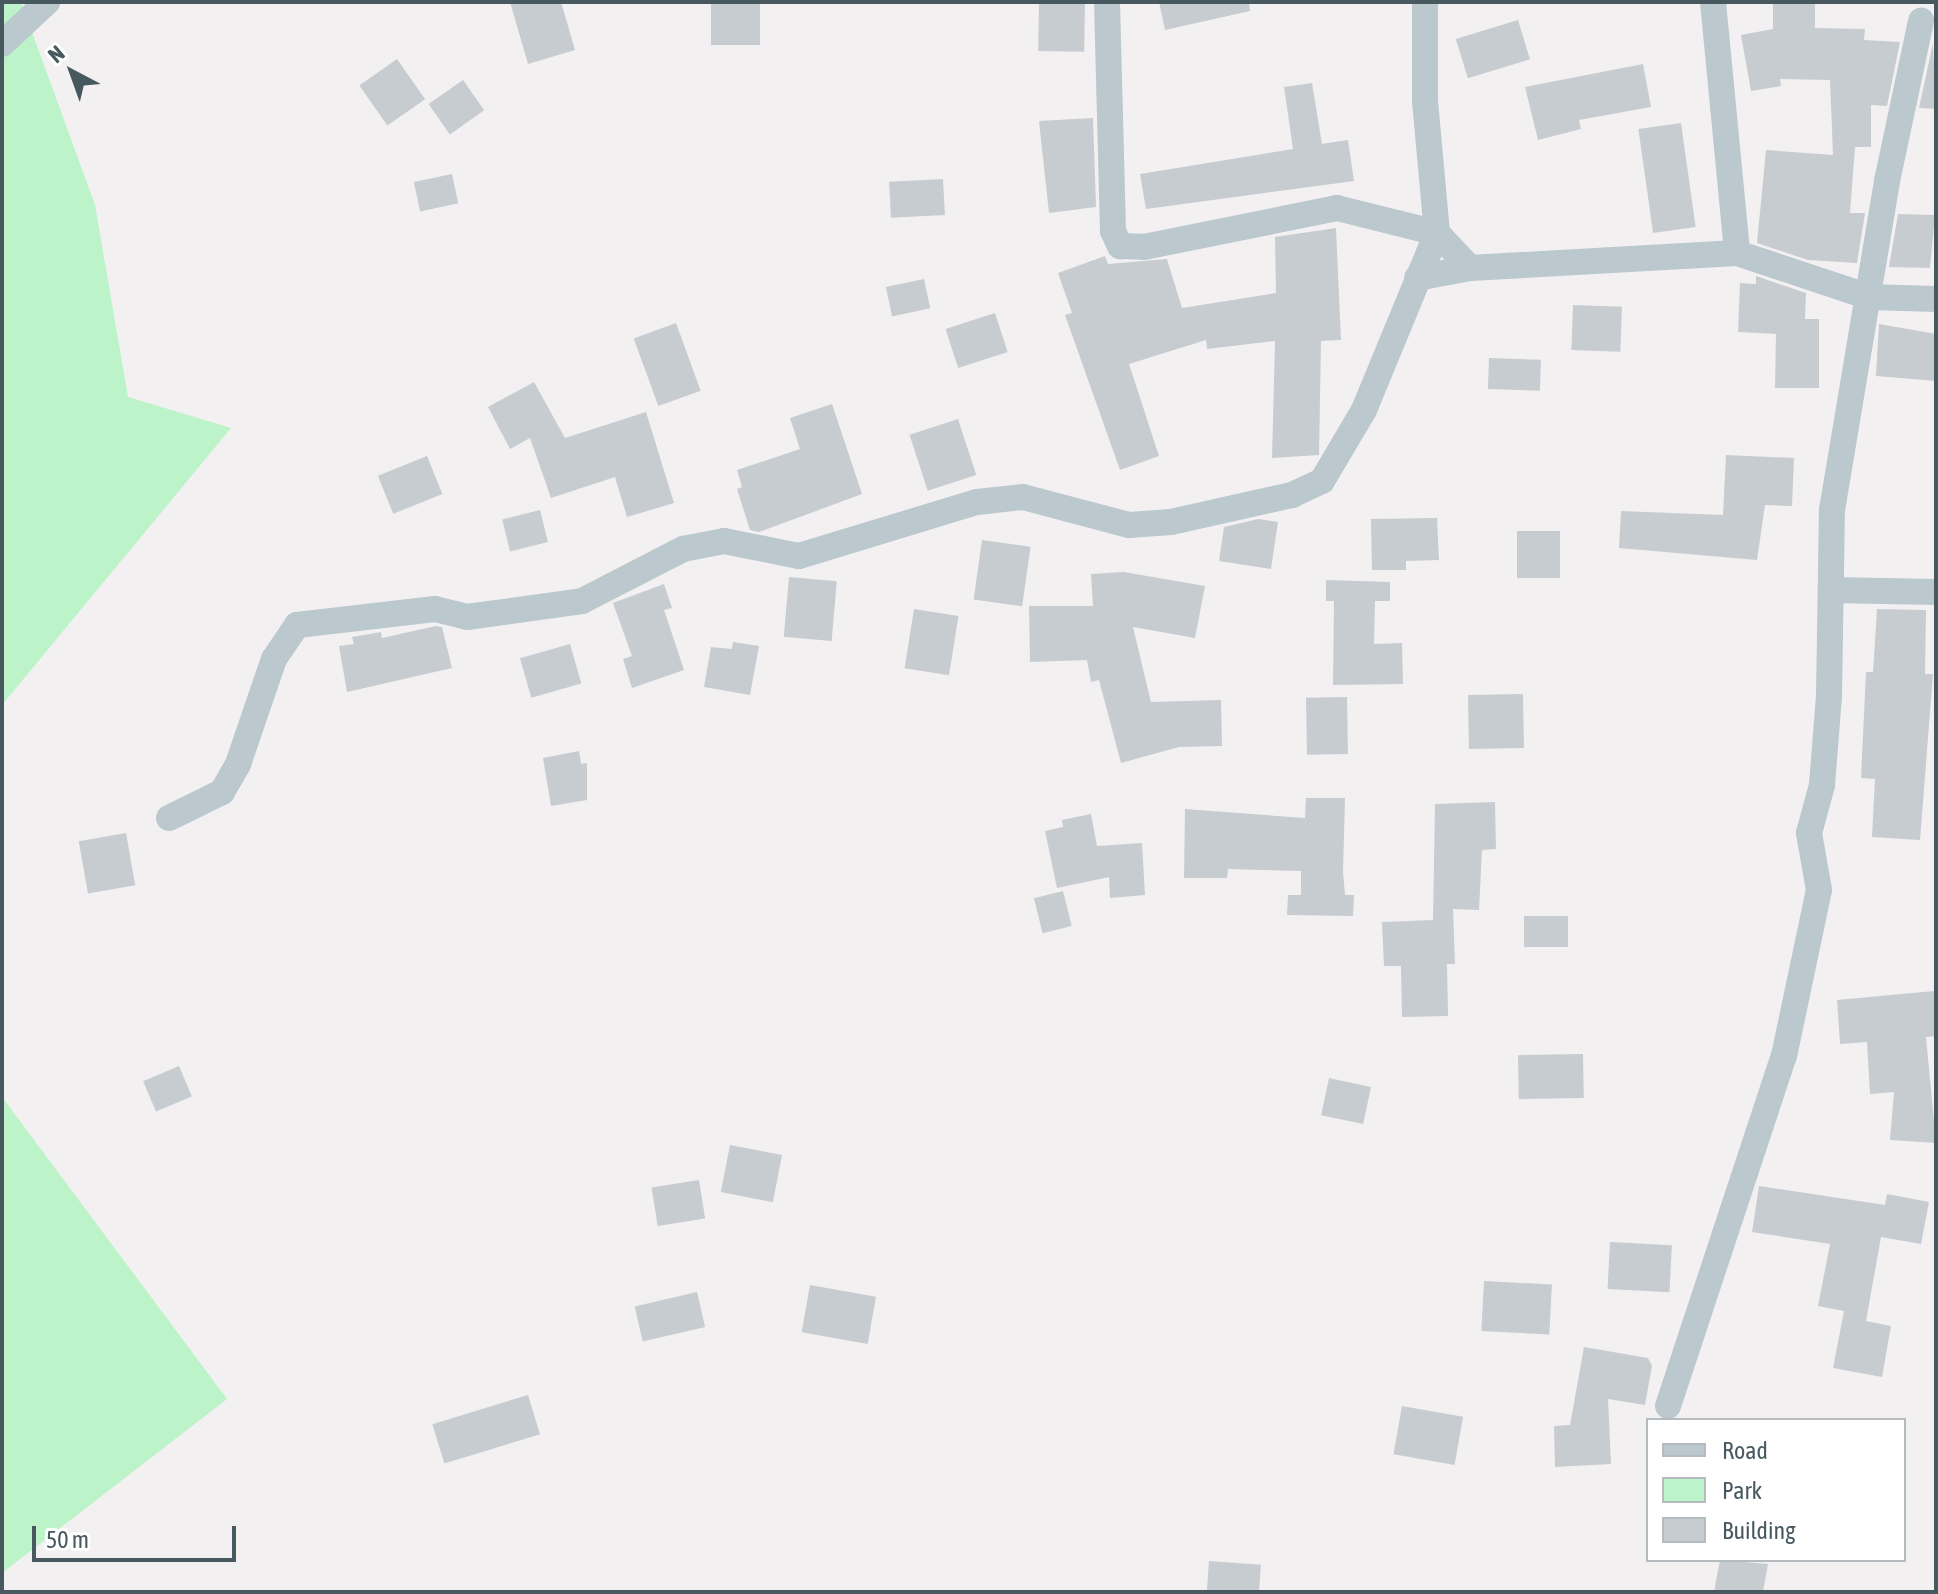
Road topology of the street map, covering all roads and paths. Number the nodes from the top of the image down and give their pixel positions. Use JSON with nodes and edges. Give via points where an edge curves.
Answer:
{"nodes":[{"id":1,"x":47,"y":2,"type":"edge"},
{"id":2,"x":1107,"y":2,"type":"edge"},
{"id":3,"x":1425,"y":2,"type":"edge"},
{"id":4,"x":1713,"y":2,"type":"edge"},
{"id":5,"x":1921,"y":15,"type":"edge"},
{"id":6,"x":2,"y":44,"type":"edge"},
{"id":7,"x":1437,"y":233,"type":"junction"},
{"id":8,"x":1737,"y":253,"type":"junction"},
{"id":9,"x":1470,"y":268,"type":"junction"},
{"id":10,"x":1417,"y":278,"type":"junction"},
{"id":11,"x":1869,"y":297,"type":"junction"},
{"id":12,"x":1936,"y":299,"type":"edge"},
{"id":13,"x":1831,"y":590,"type":"junction"},
{"id":14,"x":1936,"y":592,"type":"edge"},
{"id":15,"x":169,"y":818,"type":"dead end"},
{"id":16,"x":1668,"y":1406,"type":"dead end"}],
"edges":[{"from":1,"to":6,"type":"street"},
{"from":2,"to":7,"type":"street","via":[[1113,231],[1120,246],[1144,247],[1337,208]]},
{"from":3,"to":7,"type":"street","via":[[1425,102]]},
{"from":4,"to":8,"type":"street"},
{"from":5,"to":11,"type":"street"},
{"from":7,"to":9,"type":"street"},
{"from":7,"to":10,"type":"street"},
{"from":8,"to":9,"type":"street"},
{"from":8,"to":11,"type":"street"},
{"from":9,"to":10,"type":"street"},
{"from":10,"to":15,"type":"street","via":[[1364,410],[1340,453],[1322,481],[1292,495],[1171,522],[1129,525],[1023,497],[977,502],[799,556],[724,541],[683,549],[582,601],[467,617],[435,609],[297,625],[274,659],[238,764],[222,792]]},
{"from":11,"to":12,"type":"street"},
{"from":11,"to":13,"type":"street","via":[[1832,510]]},
{"from":13,"to":14,"type":"street"},
{"from":13,"to":16,"type":"street","via":[[1822,785],[1809,833],[1819,890],[1784,1056]]}]}
